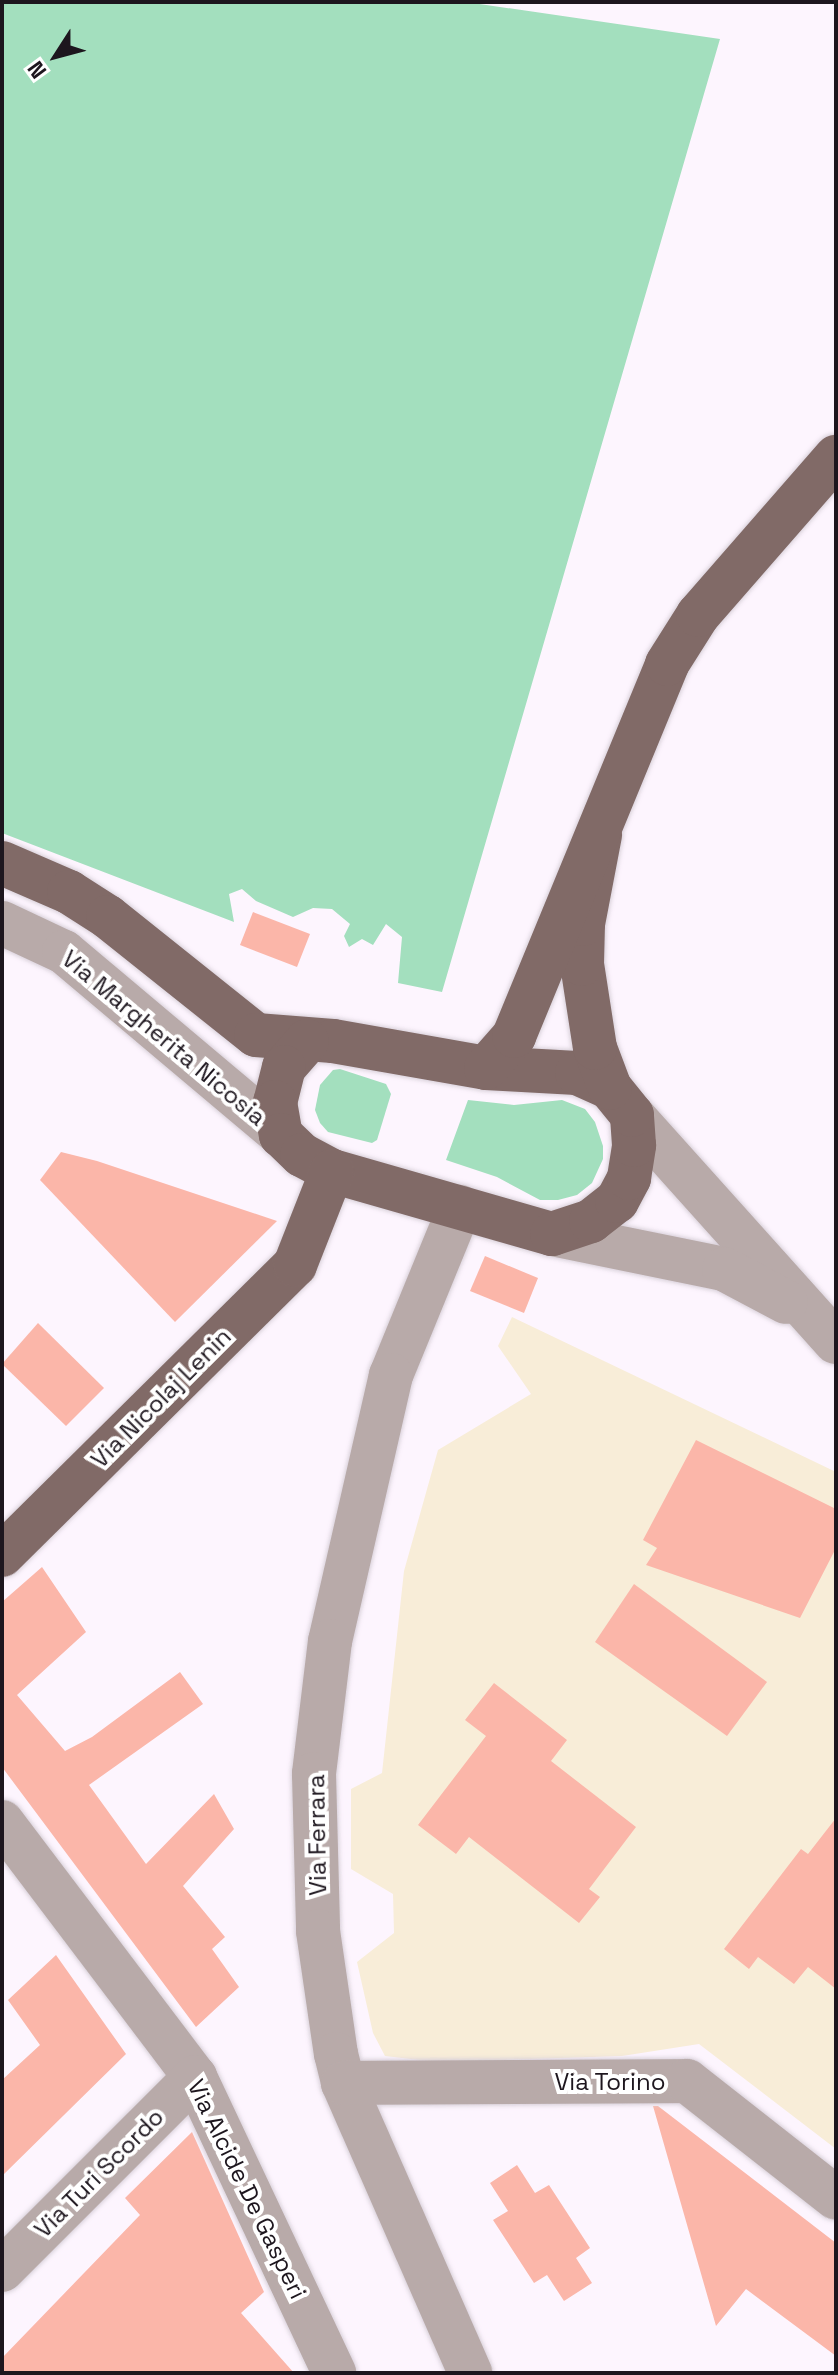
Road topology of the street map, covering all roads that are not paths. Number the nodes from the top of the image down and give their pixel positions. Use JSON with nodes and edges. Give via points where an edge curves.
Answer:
{"nodes":[{"id":1,"x":836,"y":457,"type":"edge"},
{"id":2,"x":600,"y":835,"type":"junction"},
{"id":3,"x":2,"y":863,"type":"edge"},
{"id":4,"x":2,"y":923,"type":"edge"},
{"id":5,"x":307,"y":1041,"type":"junction"},
{"id":6,"x":486,"y":1068,"type":"junction"},
{"id":7,"x":621,"y":1101,"type":"junction"},
{"id":8,"x":281,"y":1135,"type":"junction"},
{"id":9,"x":332,"y":1171,"type":"junction"},
{"id":10,"x":460,"y":1207,"type":"junction"},
{"id":11,"x":552,"y":1234,"type":"junction"},
{"id":12,"x":823,"y":1329,"type":"edge"},
{"id":13,"x":2,"y":1555,"type":"edge"},
{"id":14,"x":2,"y":1822,"type":"edge"},
{"id":15,"x":195,"y":2077,"type":"junction"},
{"id":16,"x":343,"y":2083,"type":"junction"},
{"id":17,"x":836,"y":2198,"type":"edge"},
{"id":18,"x":2,"y":2270,"type":"edge"},
{"id":19,"x":334,"y":2373,"type":"edge"},
{"id":20,"x":470,"y":2373,"type":"edge"}],
"edges":[{"from":1,"to":2,"type":"main road","via":[[698,615],[642,723]]},
{"from":2,"to":6,"type":"main road","via":[[514,1036]]},
{"from":2,"to":7,"type":"main road","via":[[583,924],[582,964],[590,1024]]},
{"from":3,"to":5,"type":"main road","via":[[69,892],[108,917],[256,1035]]},
{"from":4,"to":8,"type":"street","name":"Via Margherita Nicosia","via":[[64,952]]},
{"from":5,"to":6,"type":"main road"},
{"from":5,"to":8,"type":"main road","via":[[284,1067],[275,1102]]},
{"from":6,"to":7,"type":"main road","via":[[577,1073]]},
{"from":7,"to":11,"type":"main road","via":[[634,1145],[629,1178],[617,1201],[591,1221]]},
{"from":7,"to":12,"type":"street"},
{"from":8,"to":9,"type":"main road","via":[[302,1155]]},
{"from":9,"to":10,"type":"main road"},
{"from":9,"to":13,"type":"main road","name":"Via Nicolaj Lenin","via":[[295,1265]]},
{"from":10,"to":11,"type":"main road"},
{"from":10,"to":16,"type":"street","name":"Via Ferrara","via":[[391,1375],[330,1641],[314,1774],[318,1931]]},
{"from":11,"to":12,"type":"street","via":[[724,1269]]},
{"from":14,"to":15,"type":"street","name":"Via Alcide De Gasperi"},
{"from":15,"to":18,"type":"street","name":"Via Turi Scordo"},
{"from":15,"to":19,"type":"street","name":"Via Alcide De Gasperi"},
{"from":16,"to":17,"type":"street","name":"Via Torino","via":[[687,2081]]},
{"from":16,"to":20,"type":"street","name":"Via Ferrara"}]}
